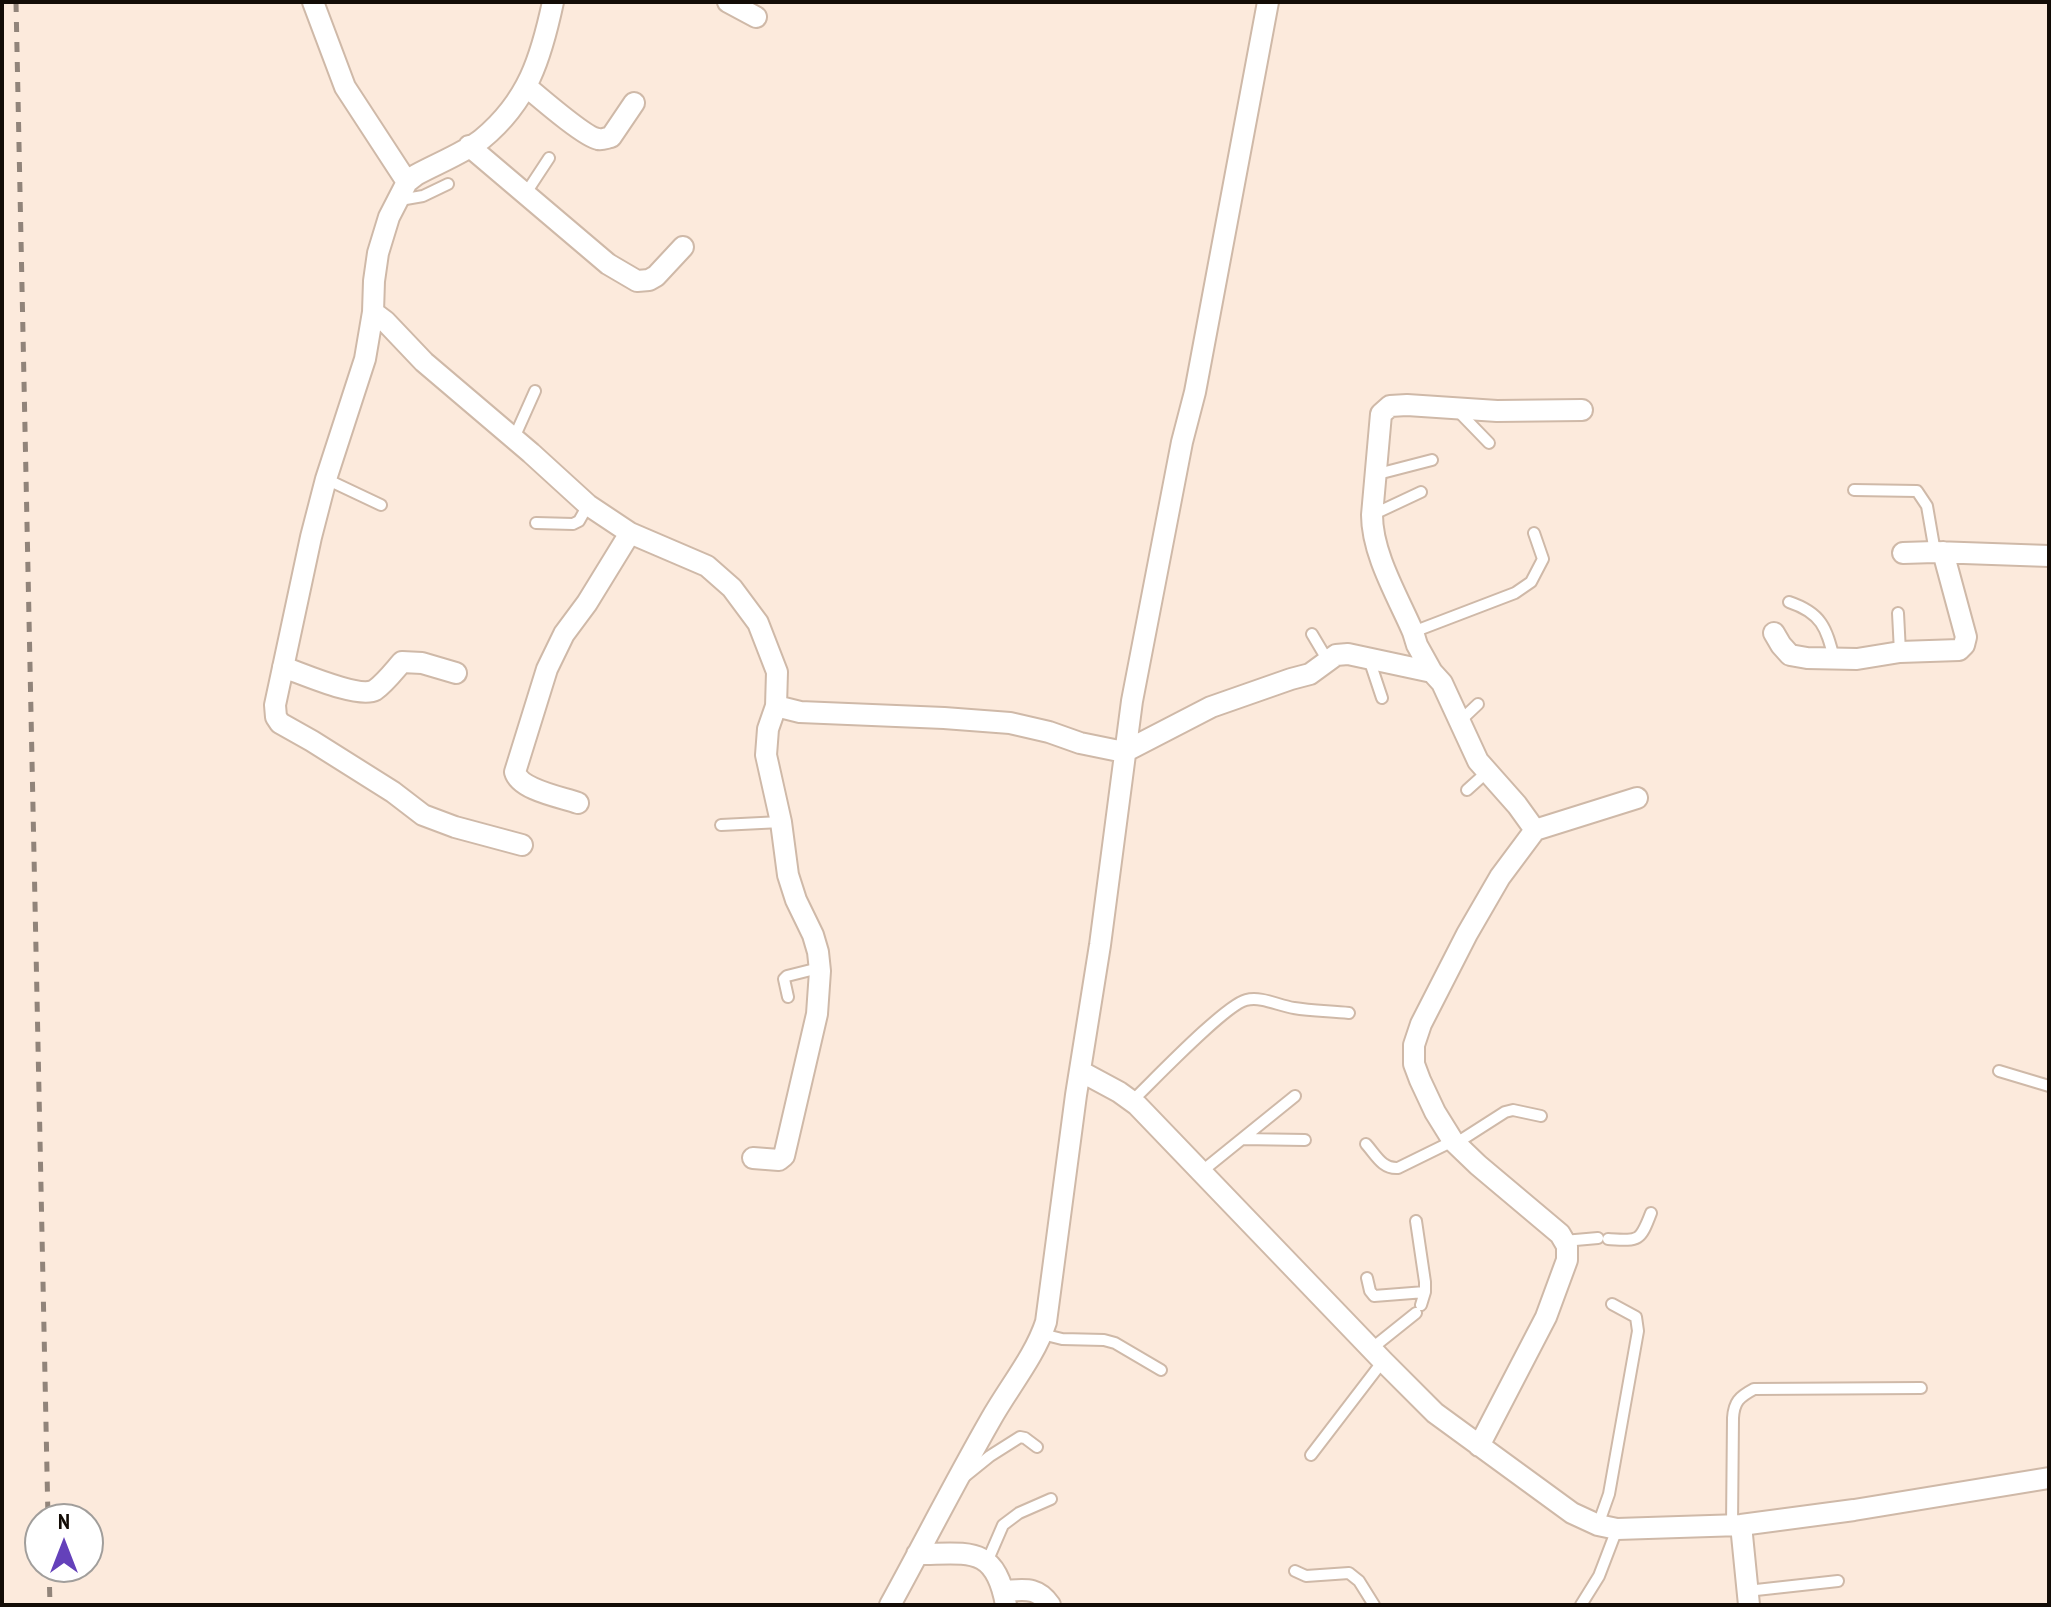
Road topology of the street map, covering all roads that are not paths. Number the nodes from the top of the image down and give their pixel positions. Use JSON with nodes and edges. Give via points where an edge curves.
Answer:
{"nodes":[{"id":1,"x":313,"y":2,"type":"edge"},
{"id":2,"x":553,"y":2,"type":"edge"},
{"id":3,"x":728,"y":2,"type":"edge"},
{"id":4,"x":1268,"y":2,"type":"edge"},
{"id":5,"x":756,"y":17,"type":"dead end"},
{"id":6,"x":527,"y":87,"type":"junction"},
{"id":7,"x":634,"y":103,"type":"dead end"},
{"id":8,"x":469,"y":146,"type":"junction"},
{"id":9,"x":549,"y":158,"type":"dead end"},
{"id":10,"x":448,"y":184,"type":"dead end"},
{"id":11,"x":402,"y":191,"type":"junction"},
{"id":12,"x":526,"y":193,"type":"junction"},
{"id":13,"x":683,"y":247,"type":"dead end"},
{"id":14,"x":373,"y":312,"type":"junction"},
{"id":15,"x":535,"y":391,"type":"dead end"},
{"id":16,"x":1456,"y":409,"type":"junction"},
{"id":17,"x":1582,"y":410,"type":"dead end"},
{"id":18,"x":514,"y":438,"type":"junction"},
{"id":19,"x":1489,"y":443,"type":"dead end"},
{"id":20,"x":1432,"y":460,"type":"dead end"},
{"id":21,"x":1374,"y":475,"type":"junction"},
{"id":22,"x":326,"y":479,"type":"junction"},
{"id":23,"x":1854,"y":490,"type":"dead end"},
{"id":24,"x":1421,"y":492,"type":"dead end"},
{"id":25,"x":381,"y":505,"type":"dead end"},
{"id":26,"x":588,"y":505,"type":"junction"},
{"id":27,"x":1372,"y":515,"type":"junction"},
{"id":28,"x":536,"y":523,"type":"dead end"},
{"id":29,"x":630,"y":533,"type":"junction"},
{"id":30,"x":1534,"y":533,"type":"dead end"},
{"id":31,"x":1939,"y":552,"type":"junction"},
{"id":32,"x":1903,"y":553,"type":"dead end"},
{"id":33,"x":2049,"y":556,"type":"edge"},
{"id":34,"x":1789,"y":602,"type":"dead end"},
{"id":35,"x":1898,"y":613,"type":"dead end"},
{"id":36,"x":1413,"y":632,"type":"junction"},
{"id":37,"x":1774,"y":633,"type":"dead end"},
{"id":38,"x":1312,"y":634,"type":"dead end"},
{"id":39,"x":1900,"y":652,"type":"junction"},
{"id":40,"x":1834,"y":658,"type":"junction"},
{"id":41,"x":1369,"y":659,"type":"junction"},
{"id":42,"x":1328,"y":661,"type":"junction"},
{"id":43,"x":283,"y":667,"type":"junction"},
{"id":44,"x":1432,"y":672,"type":"junction"},
{"id":45,"x":456,"y":673,"type":"dead end"},
{"id":46,"x":1382,"y":698,"type":"dead end"},
{"id":47,"x":1478,"y":704,"type":"dead end"},
{"id":48,"x":776,"y":706,"type":"junction"},
{"id":49,"x":1459,"y":722,"type":"junction"},
{"id":50,"x":1124,"y":752,"type":"junction"},
{"id":51,"x":1487,"y":772,"type":"junction"},
{"id":52,"x":1467,"y":790,"type":"dead end"},
{"id":53,"x":1637,"y":798,"type":"dead end"},
{"id":54,"x":578,"y":803,"type":"dead end"},
{"id":55,"x":781,"y":822,"type":"junction"},
{"id":56,"x":721,"y":825,"type":"dead end"},
{"id":57,"x":1535,"y":830,"type":"junction"},
{"id":58,"x":522,"y":845,"type":"dead end"},
{"id":59,"x":819,"y":968,"type":"junction"},
{"id":60,"x":788,"y":997,"type":"dead end"},
{"id":61,"x":1349,"y":1013,"type":"dead end"},
{"id":62,"x":1080,"y":1071,"type":"junction"},
{"id":63,"x":1999,"y":1071,"type":"dead end"},
{"id":64,"x":2049,"y":1086,"type":"edge"},
{"id":65,"x":1295,"y":1096,"type":"dead end"},
{"id":66,"x":1132,"y":1101,"type":"junction"},
{"id":67,"x":1541,"y":1116,"type":"dead end"},
{"id":68,"x":1242,"y":1139,"type":"junction"},
{"id":69,"x":1305,"y":1140,"type":"dead end"},
{"id":70,"x":1454,"y":1142,"type":"junction"},
{"id":71,"x":1366,"y":1144,"type":"dead end"},
{"id":72,"x":753,"y":1158,"type":"dead end"},
{"id":73,"x":1201,"y":1172,"type":"junction"},
{"id":74,"x":1651,"y":1213,"type":"dead end"},
{"id":75,"x":1416,"y":1221,"type":"dead end"},
{"id":76,"x":1564,"y":1241,"type":"junction"},
{"id":77,"x":1367,"y":1278,"type":"dead end"},
{"id":78,"x":1425,"y":1292,"type":"junction"},
{"id":79,"x":1612,"y":1304,"type":"dead end"},
{"id":80,"x":1042,"y":1334,"type":"junction"},
{"id":81,"x":1377,"y":1355,"type":"junction"},
{"id":82,"x":1161,"y":1370,"type":"dead end"},
{"id":83,"x":1921,"y":1388,"type":"dead end"},
{"id":84,"x":1479,"y":1446,"type":"junction"},
{"id":85,"x":1037,"y":1447,"type":"dead end"},
{"id":86,"x":1311,"y":1455,"type":"dead end"},
{"id":87,"x":2049,"y":1478,"type":"edge"},
{"id":88,"x":955,"y":1482,"type":"junction"},
{"id":89,"x":1051,"y":1499,"type":"dead end"},
{"id":90,"x":1736,"y":1525,"type":"junction"},
{"id":91,"x":1607,"y":1527,"type":"junction"},
{"id":92,"x":917,"y":1554,"type":"junction"},
{"id":93,"x":987,"y":1562,"type":"junction"},
{"id":94,"x":1295,"y":1571,"type":"dead end"},
{"id":95,"x":1838,"y":1581,"type":"dead end"},
{"id":96,"x":1005,"y":1598,"type":"edge"},
{"id":97,"x":1748,"y":1598,"type":"edge"},
{"id":98,"x":890,"y":1605,"type":"edge"},
{"id":99,"x":1050,"y":1605,"type":"edge"},
{"id":100,"x":1374,"y":1605,"type":"edge"},
{"id":101,"x":1581,"y":1605,"type":"edge"}],
"edges":[{"from":1,"to":11,"type":"street","via":[[345,87]]},
{"from":2,"to":6,"type":"street"},
{"from":3,"to":5,"type":"street"},
{"from":4,"to":50,"type":"street"},
{"from":6,"to":7,"type":"street","via":[[598,139],[611,137]]},
{"from":6,"to":8,"type":"street","via":[[502,119]]},
{"from":8,"to":11,"type":"street","via":[[416,175]]},
{"from":8,"to":12,"type":"street"},
{"from":9,"to":12,"type":"lane"},
{"from":10,"to":11,"type":"lane","via":[[423,196]]},
{"from":11,"to":14,"type":"street","via":[[378,253]]},
{"from":12,"to":13,"type":"street","via":[[608,264],[637,281],[656,276]]},
{"from":14,"to":18,"type":"street"},
{"from":14,"to":22,"type":"street","via":[[365,359]]},
{"from":15,"to":18,"type":"lane"},
{"from":16,"to":17,"type":"street"},
{"from":16,"to":19,"type":"lane"},
{"from":16,"to":21,"type":"street","via":[[1385,409]]},
{"from":18,"to":26,"type":"street"},
{"from":20,"to":21,"type":"lane"},
{"from":21,"to":27,"type":"street"},
{"from":22,"to":25,"type":"lane"},
{"from":22,"to":43,"type":"street"},
{"from":23,"to":31,"type":"lane","via":[[1917,491],[1927,506]]},
{"from":24,"to":27,"type":"lane"},
{"from":26,"to":28,"type":"lane","via":[[573,524]]},
{"from":26,"to":29,"type":"street"},
{"from":27,"to":36,"type":"street","via":[[1378,551]]},
{"from":29,"to":48,"type":"street","via":[[707,566],[732,588],[758,623],[777,672]]},
{"from":29,"to":54,"type":"street","via":[[547,669],[515,772],[523,785]]},
{"from":30,"to":36,"type":"lane","via":[[1543,559],[1531,582]]},
{"from":31,"to":32,"type":"street"},
{"from":31,"to":33,"type":"street"},
{"from":31,"to":39,"type":"street","via":[[1966,637],[1964,645],[1959,650]]},
{"from":34,"to":40,"type":"lane","via":[[1818,618]]},
{"from":35,"to":39,"type":"lane"},
{"from":36,"to":44,"type":"street"},
{"from":37,"to":40,"type":"street","via":[[1790,655]]},
{"from":38,"to":42,"type":"lane"},
{"from":39,"to":40,"type":"street"},
{"from":41,"to":42,"type":"street","via":[[1348,654]]},
{"from":41,"to":44,"type":"street"},
{"from":41,"to":46,"type":"lane"},
{"from":42,"to":50,"type":"street","via":[[1310,674],[1211,707]]},
{"from":43,"to":45,"type":"street","via":[[368,692],[402,662]]},
{"from":43,"to":58,"type":"street","via":[[275,705],[280,723],[423,815]]},
{"from":44,"to":49,"type":"street"},
{"from":47,"to":49,"type":"lane"},
{"from":48,"to":50,"type":"street","via":[[800,712],[1010,723]]},
{"from":48,"to":55,"type":"street","via":[[766,755]]},
{"from":49,"to":51,"type":"street"},
{"from":50,"to":62,"type":"street"},
{"from":51,"to":52,"type":"lane"},
{"from":51,"to":57,"type":"street"},
{"from":53,"to":57,"type":"street"},
{"from":55,"to":56,"type":"lane"},
{"from":55,"to":59,"type":"street","via":[[788,875],[813,935]]},
{"from":57,"to":70,"type":"street","via":[[1467,934],[1414,1045],[1420,1080]]},
{"from":59,"to":60,"type":"lane","via":[[787,976]]},
{"from":59,"to":72,"type":"street","via":[[817,1014],[784,1156]]},
{"from":61,"to":66,"type":"lane","via":[[1247,999],[1217,1020]]},
{"from":62,"to":66,"type":"street"},
{"from":62,"to":80,"type":"street"},
{"from":63,"to":64,"type":"lane"},
{"from":65,"to":68,"type":"lane"},
{"from":66,"to":73,"type":"street"},
{"from":67,"to":70,"type":"lane","via":[[1505,1112]]},
{"from":68,"to":69,"type":"lane"},
{"from":68,"to":73,"type":"lane"},
{"from":70,"to":71,"type":"lane","via":[[1398,1168],[1384,1166]]},
{"from":70,"to":76,"type":"street"},
{"from":73,"to":81,"type":"street"},
{"from":74,"to":76,"type":"lane","via":[[1638,1238]]},
{"from":75,"to":78,"type":"lane"},
{"from":76,"to":84,"type":"street","via":[[1567,1260],[1546,1317]]},
{"from":77,"to":78,"type":"lane","via":[[1374,1296]]},
{"from":78,"to":81,"type":"lane","via":[[1418,1309]]},
{"from":79,"to":91,"type":"lane","via":[[1636,1317],[1638,1331]]},
{"from":80,"to":82,"type":"lane","via":[[1115,1343]]},
{"from":80,"to":88,"type":"street"},
{"from":81,"to":84,"type":"street","via":[[1435,1413]]},
{"from":81,"to":86,"type":"lane"},
{"from":83,"to":90,"type":"lane","via":[[1754,1389],[1741,1395],[1734,1404]]},
{"from":84,"to":91,"type":"street","via":[[1572,1513]]},
{"from":85,"to":88,"type":"lane","via":[[1020,1437]]},
{"from":87,"to":90,"type":"street"},
{"from":88,"to":92,"type":"street"},
{"from":89,"to":93,"type":"lane","via":[[1003,1525]]},
{"from":90,"to":91,"type":"street"},
{"from":90,"to":97,"type":"street"},
{"from":91,"to":101,"type":"lane","via":[[1599,1576]]},
{"from":92,"to":93,"type":"street","via":[[969,1554]]},
{"from":92,"to":98,"type":"street"},
{"from":93,"to":96,"type":"street","via":[[1001,1581]]},
{"from":94,"to":100,"type":"lane","via":[[1306,1576],[1349,1573]]},
{"from":95,"to":97,"type":"lane"},
{"from":96,"to":99,"type":"street","via":[[1028,1590]]}]}
